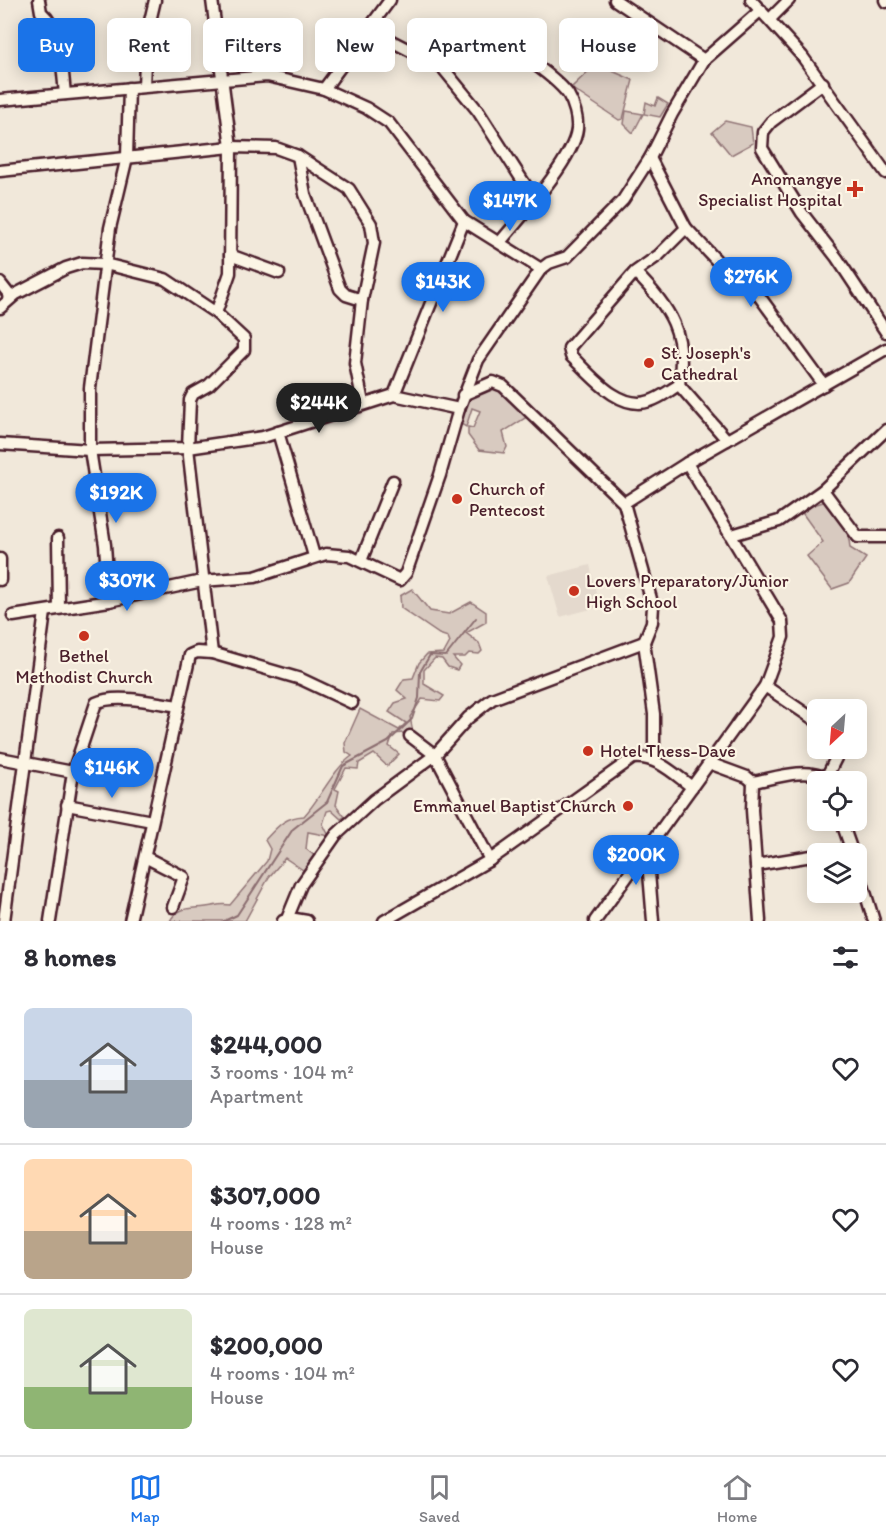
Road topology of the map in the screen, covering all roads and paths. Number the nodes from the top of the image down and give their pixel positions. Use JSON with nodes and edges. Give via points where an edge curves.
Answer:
{"nodes":[{"id":1,"x":39,"y":0,"type":"edge"},
{"id":2,"x":155,"y":0,"type":"edge"},
{"id":3,"x":212,"y":0,"type":"edge"},
{"id":4,"x":390,"y":0,"type":"edge"},
{"id":5,"x":615,"y":0,"type":"edge"},
{"id":6,"x":751,"y":0,"type":"edge"},
{"id":7,"x":789,"y":0,"type":"edge"},
{"id":8,"x":761,"y":10,"type":"junction"},
{"id":9,"x":377,"y":18,"type":"edge"},
{"id":10,"x":770,"y":19,"type":"junction"},
{"id":11,"x":704,"y":60,"type":"junction"},
{"id":12,"x":337,"y":72,"type":"edge"},
{"id":13,"x":446,"y":72,"type":"edge"},
{"id":14,"x":543,"y":72,"type":"edge"},
{"id":15,"x":223,"y":80,"type":"junction"},
{"id":16,"x":823,"y":83,"type":"junction"},
{"id":17,"x":144,"y":86,"type":"junction"},
{"id":18,"x":129,"y":88,"type":"junction"},
{"id":19,"x":324,"y":89,"type":"junction"},
{"id":20,"x":64,"y":94,"type":"junction"},
{"id":21,"x":0,"y":100,"type":"edge"},
{"id":22,"x":231,"y":147,"type":"junction"},
{"id":23,"x":298,"y":156,"type":"junction"},
{"id":24,"x":127,"y":157,"type":"junction"},
{"id":25,"x":650,"y":158,"type":"junction"},
{"id":26,"x":0,"y":171,"type":"edge"},
{"id":27,"x":886,"y":173,"type":"edge"},
{"id":28,"x":535,"y":200,"type":"junction"},
{"id":29,"x":464,"y":221,"type":"junction"},
{"id":30,"x":686,"y":228,"type":"junction"},
{"id":31,"x":500,"y":242,"type":"junction"},
{"id":32,"x":230,"y":255,"type":"junction"},
{"id":33,"x":105,"y":264,"type":"junction"},
{"id":34,"x":541,"y":269,"type":"junction"},
{"id":35,"x":635,"y":272,"type":"junction"},
{"id":36,"x":279,"y":273,"type":"dead end"},
{"id":37,"x":0,"y":283,"type":"edge"},
{"id":38,"x":11,"y":297,"type":"junction"},
{"id":39,"x":362,"y":300,"type":"junction"},
{"id":40,"x":0,"y":308,"type":"edge"},
{"id":41,"x":216,"y":313,"type":"junction"},
{"id":42,"x":886,"y":331,"type":"edge"},
{"id":43,"x":886,"y":349,"type":"edge"},
{"id":44,"x":679,"y":385,"type":"junction"},
{"id":45,"x":824,"y":385,"type":"junction"},
{"id":46,"x":394,"y":395,"type":"junction"},
{"id":47,"x":463,"y":395,"type":"junction"},
{"id":48,"x":363,"y":404,"type":"junction"},
{"id":49,"x":459,"y":409,"type":"junction"},
{"id":50,"x":886,"y":430,"type":"edge"},
{"id":51,"x":278,"y":432,"type":"junction"},
{"id":52,"x":728,"y":440,"type":"junction"},
{"id":53,"x":0,"y":444,"type":"edge"},
{"id":54,"x":188,"y":448,"type":"junction"},
{"id":55,"x":90,"y":450,"type":"junction"},
{"id":56,"x":687,"y":463,"type":"junction"},
{"id":57,"x":393,"y":481,"type":"dead end"},
{"id":58,"x":823,"y":490,"type":"junction"},
{"id":59,"x":624,"y":503,"type":"junction"},
{"id":60,"x":732,"y":535,"type":"junction"},
{"id":61,"x":886,"y":537,"type":"edge"},
{"id":62,"x":58,"y":538,"type":"dead end"},
{"id":63,"x":314,"y":556,"type":"junction"},
{"id":64,"x":0,"y":559,"type":"edge"},
{"id":65,"x":361,"y":561,"type":"junction"},
{"id":66,"x":0,"y":580,"type":"edge"},
{"id":67,"x":202,"y":581,"type":"junction"},
{"id":68,"x":109,"y":601,"type":"junction"},
{"id":69,"x":59,"y":609,"type":"junction"},
{"id":70,"x":45,"y":612,"type":"junction"},
{"id":71,"x":13,"y":616,"type":"dead end"},
{"id":72,"x":645,"y":642,"type":"junction"},
{"id":73,"x":212,"y":653,"type":"junction"},
{"id":74,"x":765,"y":686,"type":"junction"},
{"id":75,"x":352,"y":703,"type":"dead end"},
{"id":76,"x":178,"y":706,"type":"junction"},
{"id":77,"x":807,"y":715,"type":"edge"},
{"id":78,"x":410,"y":736,"type":"dead end"},
{"id":79,"x":435,"y":755,"type":"junction"},
{"id":80,"x":0,"y":758,"type":"edge"},
{"id":81,"x":654,"y":759,"type":"junction"},
{"id":82,"x":24,"y":762,"type":"junction"},
{"id":83,"x":709,"y":763,"type":"junction"},
{"id":84,"x":73,"y":772,"type":"junction"},
{"id":85,"x":807,"y":774,"type":"edge"},
{"id":86,"x":753,"y":782,"type":"junction"},
{"id":87,"x":692,"y":787,"type":"junction"},
{"id":88,"x":67,"y":805,"type":"junction"},
{"id":89,"x":153,"y":821,"type":"junction"},
{"id":90,"x":647,"y":849,"type":"junction"},
{"id":91,"x":807,"y":857,"type":"edge"},
{"id":92,"x":145,"y":858,"type":"junction"},
{"id":93,"x":490,"y":860,"type":"junction"},
{"id":94,"x":756,"y":865,"type":"junction"},
{"id":95,"x":867,"y":899,"type":"edge"},
{"id":96,"x":173,"y":907,"type":"dead end"},
{"id":97,"x":285,"y":920,"type":"edge"},
{"id":98,"x":4,"y":921,"type":"edge"},
{"id":99,"x":50,"y":921,"type":"edge"},
{"id":100,"x":130,"y":921,"type":"edge"},
{"id":101,"x":307,"y":921,"type":"edge"},
{"id":102,"x":384,"y":921,"type":"edge"},
{"id":103,"x":595,"y":921,"type":"edge"},
{"id":104,"x":653,"y":921,"type":"edge"},
{"id":105,"x":760,"y":921,"type":"edge"},
{"id":106,"x":874,"y":921,"type":"edge"}],
"edges":[{"from":1,"to":20,"type":"street","via":[[40,12],[49,19],[59,48]]},
{"from":2,"to":17,"type":"street","via":[[146,38]]},
{"from":3,"to":15,"type":"street"},
{"from":4,"to":9,"type":"street"},
{"from":5,"to":11,"type":"street"},
{"from":6,"to":8,"type":"street"},
{"from":7,"to":10,"type":"street"},
{"from":8,"to":10,"type":"street"},
{"from":8,"to":11,"type":"street"},
{"from":10,"to":16,"type":"street"},
{"from":11,"to":25,"type":"street"},
{"from":12,"to":19,"type":"street"},
{"from":13,"to":28,"type":"street","via":[[478,111]]},
{"from":14,"to":28,"type":"street","via":[[567,94],[576,118],[574,142]]},
{"from":15,"to":17,"type":"street"},
{"from":15,"to":19,"type":"street","via":[[276,76]]},
{"from":15,"to":22,"type":"street"},
{"from":16,"to":27,"type":"street"},
{"from":16,"to":42,"type":"street","via":[[771,122],[764,132],[762,148],[802,213]]},
{"from":17,"to":18,"type":"street"},
{"from":18,"to":20,"type":"street"},
{"from":18,"to":24,"type":"street"},
{"from":19,"to":29,"type":"street","via":[[389,123]]},
{"from":20,"to":21,"type":"street"},
{"from":22,"to":23,"type":"street","via":[[276,148]]},
{"from":22,"to":24,"type":"street"},
{"from":22,"to":32,"type":"street"},
{"from":23,"to":39,"type":"street","via":[[305,194],[340,289]]},
{"from":23,"to":39,"type":"street","via":[[349,189],[371,224],[374,243]]},
{"from":24,"to":26,"type":"street"},
{"from":24,"to":33,"type":"street","via":[[113,210]]},
{"from":25,"to":30,"type":"street"},
{"from":25,"to":34,"type":"street","via":[[623,200],[567,257]]},
{"from":28,"to":31,"type":"street"},
{"from":29,"to":31,"type":"street"},
{"from":29,"to":46,"type":"street"},
{"from":30,"to":35,"type":"street"},
{"from":30,"to":45,"type":"street","via":[[733,278],[754,289]]},
{"from":31,"to":34,"type":"street"},
{"from":32,"to":36,"type":"street"},
{"from":32,"to":41,"type":"street","via":[[229,279]]},
{"from":33,"to":38,"type":"street","via":[[75,264]]},
{"from":33,"to":41,"type":"street","via":[[165,279]]},
{"from":33,"to":55,"type":"street","via":[[90,388]]},
{"from":34,"to":47,"type":"street","via":[[483,350]]},
{"from":35,"to":44,"type":"street","via":[[657,294],[677,327],[682,354]]},
{"from":35,"to":44,"type":"street","via":[[571,343],[569,352],[609,391],[629,401],[650,401]]},
{"from":37,"to":38,"type":"street"},
{"from":38,"to":40,"type":"street"},
{"from":39,"to":48,"type":"street","via":[[354,363]]},
{"from":41,"to":54,"type":"street","via":[[244,339],[246,347],[209,385],[191,396]]},
{"from":43,"to":45,"type":"street"},
{"from":44,"to":52,"type":"street"},
{"from":45,"to":52,"type":"street"},
{"from":46,"to":48,"type":"street"},
{"from":46,"to":49,"type":"street"},
{"from":47,"to":49,"type":"street"},
{"from":47,"to":59,"type":"street","via":[[493,382],[503,386]]},
{"from":48,"to":51,"type":"street"},
{"from":49,"to":65,"type":"street","via":[[406,573],[400,580],[393,579]]},
{"from":50,"to":58,"type":"street"},
{"from":51,"to":54,"type":"street","via":[[246,441]]},
{"from":51,"to":63,"type":"street"},
{"from":52,"to":56,"type":"street"},
{"from":53,"to":55,"type":"street"},
{"from":54,"to":55,"type":"street"},
{"from":54,"to":67,"type":"street"},
{"from":55,"to":68,"type":"street","via":[[105,545]]},
{"from":56,"to":59,"type":"street"},
{"from":56,"to":60,"type":"street"},
{"from":57,"to":65,"type":"street"},
{"from":58,"to":60,"type":"street","via":[[779,521]]},
{"from":58,"to":61,"type":"street","via":[[858,537]]},
{"from":59,"to":72,"type":"street","via":[[652,606],[652,622]]},
{"from":60,"to":74,"type":"street","via":[[782,621],[779,654]]},
{"from":62,"to":69,"type":"street"},
{"from":63,"to":65,"type":"street","via":[[340,554]]},
{"from":63,"to":67,"type":"street","via":[[255,577]]},
{"from":64,"to":66,"type":"street"},
{"from":67,"to":68,"type":"street"},
{"from":67,"to":73,"type":"street"},
{"from":68,"to":69,"type":"street"},
{"from":69,"to":70,"type":"street"},
{"from":70,"to":71,"type":"street"},
{"from":70,"to":82,"type":"street"},
{"from":72,"to":79,"type":"street","via":[[499,694],[468,718]]},
{"from":72,"to":81,"type":"street","via":[[654,714]]},
{"from":73,"to":75,"type":"street","via":[[300,678]]},
{"from":73,"to":76,"type":"street","via":[[193,652],[188,657]]},
{"from":74,"to":77,"type":"street"},
{"from":74,"to":83,"type":"street"},
{"from":76,"to":84,"type":"street","via":[[134,700],[96,703]]},
{"from":76,"to":89,"type":"street"},
{"from":78,"to":79,"type":"street"},
{"from":79,"to":93,"type":"street"},
{"from":79,"to":97,"type":"street","via":[[374,800],[336,835],[301,885]]},
{"from":80,"to":82,"type":"street"},
{"from":81,"to":87,"type":"street"},
{"from":81,"to":93,"type":"street","via":[[644,757],[624,763]]},
{"from":82,"to":84,"type":"street"},
{"from":82,"to":98,"type":"street"},
{"from":83,"to":86,"type":"street"},
{"from":83,"to":87,"type":"street"},
{"from":84,"to":88,"type":"street"},
{"from":85,"to":86,"type":"street"},
{"from":86,"to":94,"type":"street"},
{"from":87,"to":90,"type":"street"},
{"from":88,"to":89,"type":"street"},
{"from":88,"to":99,"type":"street"},
{"from":89,"to":92,"type":"street"},
{"from":90,"to":103,"type":"street"},
{"from":90,"to":104,"type":"street"},
{"from":91,"to":94,"type":"street"},
{"from":92,"to":96,"type":"street","via":[[184,877]]},
{"from":92,"to":100,"type":"street"},
{"from":93,"to":102,"type":"street"},
{"from":94,"to":105,"type":"street"},
{"from":95,"to":106,"type":"street"},
{"from":97,"to":101,"type":"street"}]}
